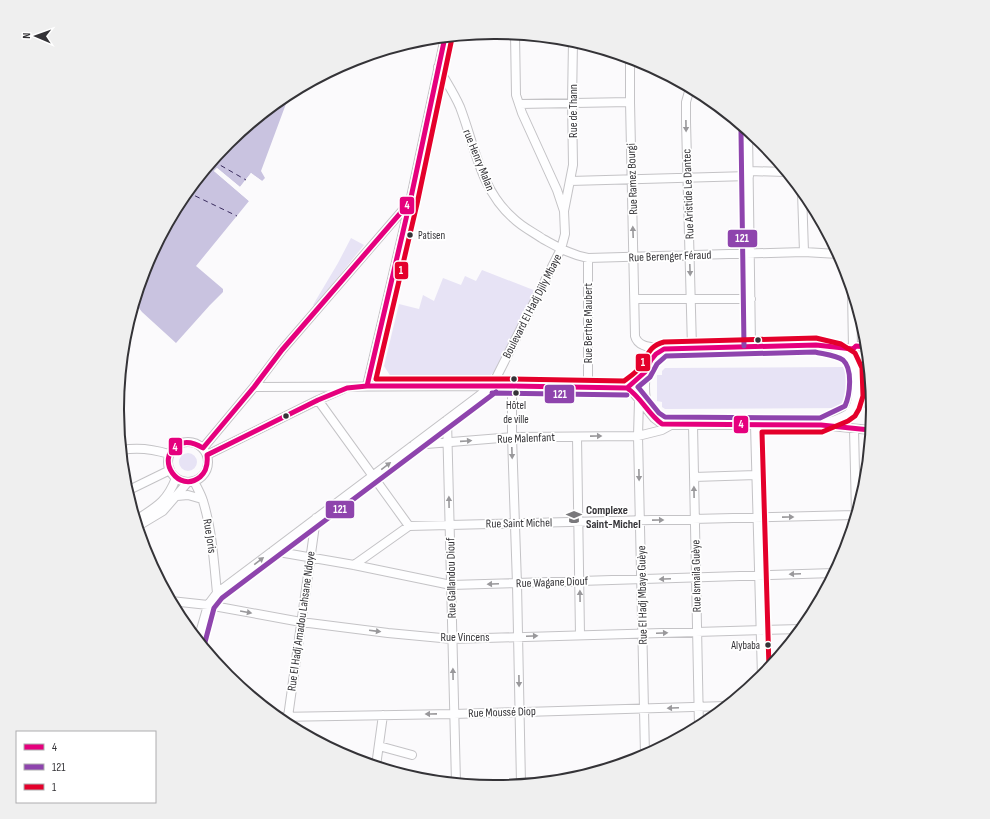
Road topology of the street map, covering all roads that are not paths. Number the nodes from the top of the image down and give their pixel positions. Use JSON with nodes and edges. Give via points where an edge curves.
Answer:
{"nodes":[{"id":1,"x":515,"y":40,"type":"edge"},
{"id":2,"x":444,"y":43,"type":"edge"},
{"id":3,"x":573,"y":47,"type":"edge"},
{"id":4,"x":630,"y":65,"type":"edge"},
{"id":5,"x":438,"y":67,"type":"junction"},
{"id":6,"x":688,"y":94,"type":"edge"},
{"id":7,"x":572,"y":102,"type":"junction"},
{"id":8,"x":630,"y":102,"type":"junction"},
{"id":9,"x":519,"y":104,"type":"junction"},
{"id":10,"x":748,"y":140,"type":"edge"},
{"id":11,"x":780,"y":172,"type":"edge"},
{"id":12,"x":749,"y":173,"type":"junction"},
{"id":13,"x":687,"y":177,"type":"junction"},
{"id":14,"x":632,"y":179,"type":"junction"},
{"id":15,"x":570,"y":180,"type":"junction"},
{"id":16,"x":410,"y":202,"type":"junction"},
{"id":17,"x":802,"y":203,"type":"edge"},
{"id":18,"x":564,"y":211,"type":"junction"},
{"id":19,"x":561,"y":249,"type":"junction"},
{"id":20,"x":804,"y":252,"type":"junction"},
{"id":21,"x":750,"y":254,"type":"junction"},
{"id":22,"x":830,"y":254,"type":"edge"},
{"id":23,"x":689,"y":255,"type":"junction"},
{"id":24,"x":574,"y":256,"type":"joint"},
{"id":25,"x":634,"y":257,"type":"junction"},
{"id":26,"x":588,"y":258,"type":"junction"},
{"id":27,"x":635,"y":299,"type":"junction"},
{"id":28,"x":751,"y":299,"type":"junction"},
{"id":29,"x":691,"y":300,"type":"junction"},
{"id":30,"x":852,"y":312,"type":"edge"},
{"id":31,"x":816,"y":345,"type":"junction"},
{"id":32,"x":751,"y":346,"type":"junction"},
{"id":33,"x":860,"y":346,"type":"edge"},
{"id":34,"x":692,"y":348,"type":"junction"},
{"id":35,"x":664,"y":349,"type":"junction"},
{"id":36,"x":853,"y":349,"type":"junction"},
{"id":37,"x":645,"y":372,"type":"junction"},
{"id":38,"x":366,"y":386,"type":"junction"},
{"id":39,"x":492,"y":386,"type":"junction"},
{"id":40,"x":512,"y":386,"type":"junction"},
{"id":41,"x":254,"y":387,"type":"junction"},
{"id":42,"x":346,"y":388,"type":"junction"},
{"id":43,"x":588,"y":388,"type":"junction"},
{"id":44,"x":627,"y":388,"type":"junction"},
{"id":45,"x":318,"y":400,"type":"junction"},
{"id":46,"x":639,"y":400,"type":"junction"},
{"id":47,"x":650,"y":412,"type":"junction"},
{"id":48,"x":447,"y":420,"type":"junction"},
{"id":49,"x":693,"y":425,"type":"junction"},
{"id":50,"x":755,"y":425,"type":"junction"},
{"id":51,"x":821,"y":425,"type":"junction"},
{"id":52,"x":671,"y":426,"type":"junction"},
{"id":53,"x":854,"y":429,"type":"junction"},
{"id":54,"x":865,"y":430,"type":"edge"},
{"id":55,"x":638,"y":436,"type":"junction"},
{"id":56,"x":577,"y":437,"type":"junction"},
{"id":57,"x":512,"y":438,"type":"junction"},
{"id":58,"x":447,"y":442,"type":"junction"},
{"id":59,"x":413,"y":445,"type":"junction"},
{"id":60,"x":127,"y":450,"type":"edge"},
{"id":61,"x":205,"y":451,"type":"junction"},
{"id":62,"x":170,"y":454,"type":"junction"},
{"id":63,"x":170,"y":470,"type":"junction"},
{"id":64,"x":756,"y":475,"type":"junction"},
{"id":65,"x":372,"y":476,"type":"junction"},
{"id":66,"x":694,"y":477,"type":"junction"},
{"id":67,"x":176,"y":478,"type":"junction"},
{"id":68,"x":191,"y":482,"type":"junction"},
{"id":69,"x":133,"y":488,"type":"edge"},
{"id":70,"x":856,"y":493,"type":"edge"},
{"id":71,"x":177,"y":496,"type":"junction"},
{"id":72,"x":202,"y":499,"type":"junction"},
{"id":73,"x":850,"y":514,"type":"edge"},
{"id":74,"x":140,"y":517,"type":"edge"},
{"id":75,"x":316,"y":518,"type":"junction"},
{"id":76,"x":758,"y":518,"type":"junction"},
{"id":77,"x":695,"y":519,"type":"junction"},
{"id":78,"x":640,"y":520,"type":"junction"},
{"id":79,"x":578,"y":522,"type":"junction"},
{"id":80,"x":142,"y":523,"type":"edge"},
{"id":81,"x":515,"y":523,"type":"junction"},
{"id":82,"x":450,"y":525,"type":"junction"},
{"id":83,"x":409,"y":526,"type":"junction"},
{"id":84,"x":273,"y":551,"type":"junction"},
{"id":85,"x":310,"y":558,"type":"junction"},
{"id":86,"x":354,"y":565,"type":"junction"},
{"id":87,"x":827,"y":573,"type":"edge"},
{"id":88,"x":759,"y":575,"type":"junction"},
{"id":89,"x":696,"y":578,"type":"junction"},
{"id":90,"x":641,"y":579,"type":"junction"},
{"id":91,"x":579,"y":581,"type":"junction"},
{"id":92,"x":517,"y":584,"type":"junction"},
{"id":93,"x":451,"y":586,"type":"junction"},
{"id":94,"x":217,"y":593,"type":"junction"},
{"id":95,"x":178,"y":602,"type":"edge"},
{"id":96,"x":208,"y":605,"type":"junction"},
{"id":97,"x":301,"y":622,"type":"junction"},
{"id":98,"x":794,"y":628,"type":"edge"},
{"id":99,"x":760,"y":630,"type":"junction"},
{"id":100,"x":697,"y":632,"type":"junction"},
{"id":101,"x":200,"y":633,"type":"edge"},
{"id":102,"x":642,"y":633,"type":"junction"},
{"id":103,"x":580,"y":635,"type":"junction"},
{"id":104,"x":518,"y":637,"type":"junction"},
{"id":105,"x":452,"y":639,"type":"junction"},
{"id":106,"x":762,"y":666,"type":"edge"},
{"id":107,"x":717,"y":706,"type":"edge"},
{"id":108,"x":698,"y":707,"type":"junction"},
{"id":109,"x":644,"y":708,"type":"junction"},
{"id":110,"x":519,"y":712,"type":"junction"},
{"id":111,"x":454,"y":714,"type":"junction"},
{"id":112,"x":383,"y":715,"type":"junction"},
{"id":113,"x":287,"y":717,"type":"edge"},
{"id":114,"x":699,"y":719,"type":"edge"},
{"id":115,"x":292,"y":720,"type":"edge"},
{"id":116,"x":379,"y":746,"type":"junction"},
{"id":117,"x":645,"y":748,"type":"edge"},
{"id":118,"x":412,"y":755,"type":"dead end"},
{"id":119,"x":377,"y":760,"type":"edge"},
{"id":120,"x":456,"y":778,"type":"edge"},
{"id":121,"x":521,"y":779,"type":"edge"}],
"edges":[{"from":1,"to":9,"type":"street","name":"Boulevard El Hadj Djily Mbaye","via":[[516,95]]},
{"from":2,"to":5,"type":"street"},
{"from":3,"to":7,"type":"street","name":"Rue de Thann"},
{"from":4,"to":8,"type":"street","name":"Rue Ramez Bourgi"},
{"from":5,"to":16,"type":"street"},
{"from":5,"to":19,"type":"street","name":"rue Henry Malan","via":[[459,107],[489,189],[513,218]]},
{"from":6,"to":13,"type":"street","name":"Rue Aristide Le Dantec","one_way":true,"via":[[686,102]]},
{"from":7,"to":8,"type":"street"},
{"from":7,"to":9,"type":"street"},
{"from":7,"to":15,"type":"street","name":"Rue de Thann","via":[[573,166]]},
{"from":8,"to":14,"type":"street","name":"Rue Ramez Bourgi"},
{"from":9,"to":18,"type":"street","name":"Boulevard El Hadj Djily Mbaye"},
{"from":10,"to":12,"type":"street"},
{"from":11,"to":12,"type":"street"},
{"from":12,"to":13,"type":"street"},
{"from":12,"to":21,"type":"street"},
{"from":13,"to":14,"type":"street"},
{"from":13,"to":23,"type":"street","name":"Rue Aristide Le Dantec"},
{"from":14,"to":15,"type":"street"},
{"from":25,"to":14,"type":"street","name":"Rue Ramez Bourgi","one_way":true},
{"from":15,"to":18,"type":"street","name":"Rue de Thann"},
{"from":16,"to":38,"type":"street"},
{"from":16,"to":41,"type":"street","via":[[282,350]]},
{"from":17,"to":20,"type":"street"},
{"from":18,"to":19,"type":"street","name":"Boulevard El Hadj Djily Mbaye","via":[[565,234]]},
{"from":19,"to":24,"type":"street","name":"rue Henry Malan"},
{"from":19,"to":39,"type":"street","name":"Boulevard El Hadj Djily Mbaye"},
{"from":20,"to":21,"type":"street","name":"Rue Berenger Féraud"},
{"from":20,"to":22,"type":"street","name":"Rue Berenger Féraud"},
{"from":21,"to":23,"type":"street","name":"Rue Berenger Féraud"},
{"from":21,"to":28,"type":"street"},
{"from":23,"to":25,"type":"street","name":"Rue Berenger Féraud"},
{"from":23,"to":29,"type":"street","name":"Rue Aristide Le Dantec","one_way":true},
{"from":24,"to":26,"type":"street","name":"Rue Berenger Féraud"},
{"from":25,"to":26,"type":"street","name":"Rue Berenger Féraud"},
{"from":25,"to":27,"type":"street","name":"Rue Ramez Bourgi"},
{"from":26,"to":43,"type":"street","name":"Rue Berthe Maubert"},
{"from":27,"to":29,"type":"street"},
{"from":27,"to":35,"type":"street","name":"Rue Ramez Bourgi","via":[[637,342]]},
{"from":28,"to":29,"type":"street"},
{"from":28,"to":32,"type":"street"},
{"from":29,"to":34,"type":"street","name":"Rue Aristide Le Dantec"},
{"from":30,"to":36,"type":"street"},
{"from":31,"to":32,"type":"street"},
{"from":31,"to":36,"type":"street"},
{"from":31,"to":51,"type":"street","via":[[845,353],[853,363],[856,374],[856,396],[851,411]]},
{"from":32,"to":34,"type":"street"},
{"from":33,"to":36,"type":"street"},
{"from":34,"to":35,"type":"street"},
{"from":35,"to":37,"type":"street","via":[[651,360]]},
{"from":37,"to":44,"type":"street"},
{"from":37,"to":47,"type":"street","via":[[645,398]]},
{"from":38,"to":39,"type":"street"},
{"from":38,"to":42,"type":"street"},
{"from":39,"to":40,"type":"street"},
{"from":39,"to":48,"type":"street","name":"Boulevard El Hadj Djily Mbaye"},
{"from":40,"to":43,"type":"street"},
{"from":40,"to":57,"type":"street"},
{"from":41,"to":42,"type":"street"},
{"from":41,"to":61,"type":"street"},
{"from":42,"to":45,"type":"street"},
{"from":43,"to":44,"type":"street"},
{"from":44,"to":46,"type":"street"},
{"from":45,"to":61,"type":"street"},
{"from":45,"to":65,"type":"street"},
{"from":46,"to":47,"type":"street"},
{"from":46,"to":55,"type":"street","name":"Rue El Hadj Mbaye Guèye"},
{"from":47,"to":52,"type":"street","via":[[658,422]]},
{"from":48,"to":58,"type":"street","name":"Rue Gallandou Diouf"},
{"from":48,"to":59,"type":"street","name":"Boulevard El Hadj Djily Mbaye"},
{"from":49,"to":50,"type":"street"},
{"from":49,"to":52,"type":"street"},
{"from":49,"to":66,"type":"street","name":"Rue Ismaila Guèye"},
{"from":50,"to":51,"type":"street"},
{"from":50,"to":64,"type":"street"},
{"from":51,"to":53,"type":"street"},
{"from":52,"to":55,"type":"street","name":"Rue Malenfant"},
{"from":53,"to":54,"type":"street"},
{"from":53,"to":70,"type":"street"},
{"from":56,"to":55,"type":"street","name":"Rue Malenfant","one_way":true},
{"from":55,"to":78,"type":"street","name":"Rue El Hadj Mbaye Guèye","one_way":true},
{"from":56,"to":57,"type":"street","name":"Rue Malenfant"},
{"from":56,"to":79,"type":"street"},
{"from":58,"to":57,"type":"street","name":"Rue Malenfant","one_way":true},
{"from":57,"to":81,"type":"street","one_way":true},
{"from":58,"to":59,"type":"street","name":"Rue Malenfant"},
{"from":82,"to":58,"type":"street","name":"Rue Gallandou Diouf","one_way":true},
{"from":65,"to":59,"type":"street","name":"Boulevard El Hadj Djily Mbaye","one_way":true},
{"from":60,"to":62,"type":"street","via":[[147,448]]},
{"from":61,"to":62,"type":"street","via":[[194,442],[184,442],[176,446]]},
{"from":61,"to":68,"type":"street","via":[[208,462],[205,473]]},
{"from":62,"to":63,"type":"street"},
{"from":63,"to":67,"type":"street"},
{"from":63,"to":69,"type":"street"},
{"from":64,"to":66,"type":"street"},
{"from":64,"to":76,"type":"street"},
{"from":65,"to":75,"type":"street","name":"Boulevard El Hadj Djily Mbaye"},
{"from":65,"to":83,"type":"street"},
{"from":77,"to":66,"type":"street","name":"Rue Ismaila Guèye","one_way":true},
{"from":67,"to":68,"type":"street"},
{"from":67,"to":74,"type":"street","via":[[165,498]]},
{"from":68,"to":71,"type":"street"},
{"from":68,"to":72,"type":"street","name":"Rue Joris"},
{"from":71,"to":72,"type":"street","via":[[188,495]]},
{"from":71,"to":80,"type":"street","via":[[163,511]]},
{"from":72,"to":94,"type":"street","name":"Rue Joris","via":[[215,565]]},
{"from":76,"to":73,"type":"street","name":"Rue Saint Michel","one_way":true},
{"from":75,"to":84,"type":"street","name":"Boulevard El Hadj Djily Mbaye"},
{"from":75,"to":85,"type":"street","name":"Rue El Hadj Amadou Lahsane Ndoye"},
{"from":76,"to":77,"type":"street","name":"Rue Saint Michel"},
{"from":76,"to":88,"type":"street"},
{"from":78,"to":77,"type":"street","name":"Rue Saint Michel","one_way":true},
{"from":77,"to":89,"type":"street","name":"Rue Ismaila Guèye"},
{"from":78,"to":79,"type":"street","name":"Rue Saint Michel"},
{"from":78,"to":90,"type":"street","name":"Rue El Hadj Mbaye Guèye"},
{"from":79,"to":81,"type":"street","name":"Rue Saint Michel"},
{"from":79,"to":91,"type":"street"},
{"from":81,"to":82,"type":"street","name":"Rue Saint Michel"},
{"from":81,"to":92,"type":"street"},
{"from":82,"to":83,"type":"street","name":"Rue Saint Michel"},
{"from":82,"to":93,"type":"street","name":"Rue Gallandou Diouf"},
{"from":83,"to":86,"type":"street"},
{"from":84,"to":85,"type":"street","name":"Rue Wagane Diouf"},
{"from":94,"to":84,"type":"street","name":"Boulevard El Hadj Djily Mbaye","one_way":true},
{"from":85,"to":86,"type":"street","name":"Rue Wagane Diouf"},
{"from":85,"to":97,"type":"street","name":"Rue El Hadj Amadou Lahsane Ndoye"},
{"from":86,"to":93,"type":"street","name":"Rue Wagane Diouf"},
{"from":87,"to":88,"type":"street","name":"Rue Wagane Diouf","one_way":true},
{"from":88,"to":89,"type":"street","name":"Rue Wagane Diouf"},
{"from":88,"to":99,"type":"street"},
{"from":89,"to":90,"type":"street","name":"Rue Wagane Diouf","one_way":true},
{"from":89,"to":100,"type":"street","name":"Rue Ismaila Guèye"},
{"from":90,"to":91,"type":"street","name":"Rue Wagane Diouf"},
{"from":90,"to":102,"type":"street","name":"Rue El Hadj Mbaye Guèye"},
{"from":91,"to":92,"type":"street","name":"Rue Wagane Diouf"},
{"from":103,"to":91,"type":"street","one_way":true},
{"from":92,"to":93,"type":"street","name":"Rue Wagane Diouf","one_way":true},
{"from":92,"to":104,"type":"street"},
{"from":93,"to":105,"type":"street","name":"Rue Gallandou Diouf"},
{"from":94,"to":96,"type":"street","name":"Boulevard El Hadj Djily Mbaye"},
{"from":95,"to":96,"type":"street","name":"Rue Vincens"},
{"from":96,"to":97,"type":"street","name":"Rue Vincens","one_way":true},
{"from":96,"to":101,"type":"street"},
{"from":97,"to":105,"type":"street","name":"Rue Vincens","one_way":true},
{"from":97,"to":113,"type":"street","name":"Rue El Hadj Amadou Lahsane Ndoye"},
{"from":98,"to":99,"type":"street","name":"Rue Vincens"},
{"from":99,"to":100,"type":"street","name":"Rue Vincens"},
{"from":99,"to":106,"type":"street"},
{"from":102,"to":100,"type":"street","name":"Rue Vincens","one_way":true},
{"from":100,"to":108,"type":"street","name":"Rue Ismaila Guèye"},
{"from":102,"to":103,"type":"street","name":"Rue Vincens"},
{"from":102,"to":109,"type":"street","name":"Rue El Hadj Mbaye Guèye"},
{"from":104,"to":103,"type":"street","name":"Rue Vincens","one_way":true},
{"from":104,"to":105,"type":"street","name":"Rue Vincens"},
{"from":104,"to":110,"type":"street","one_way":true},
{"from":111,"to":105,"type":"street","name":"Rue Gallandou Diouf","one_way":true},
{"from":107,"to":108,"type":"street","name":"Rue Moussé Diop"},
{"from":108,"to":109,"type":"street","name":"Rue Moussé Diop","one_way":true},
{"from":108,"to":114,"type":"street","name":"Rue Ismaila Guèye"},
{"from":109,"to":110,"type":"street","name":"Rue Moussé Diop"},
{"from":109,"to":117,"type":"street","name":"Rue El Hadj Mbaye Guèye"},
{"from":110,"to":111,"type":"street","name":"Rue Moussé Diop"},
{"from":110,"to":121,"type":"street"},
{"from":111,"to":112,"type":"street","name":"Rue Moussé Diop","one_way":true},
{"from":111,"to":120,"type":"street","name":"Rue Gallandou Diouf"},
{"from":112,"to":115,"type":"street","name":"Rue Moussé Diop"},
{"from":112,"to":116,"type":"street"},
{"from":116,"to":118,"type":"street"},
{"from":116,"to":119,"type":"street"}]}
